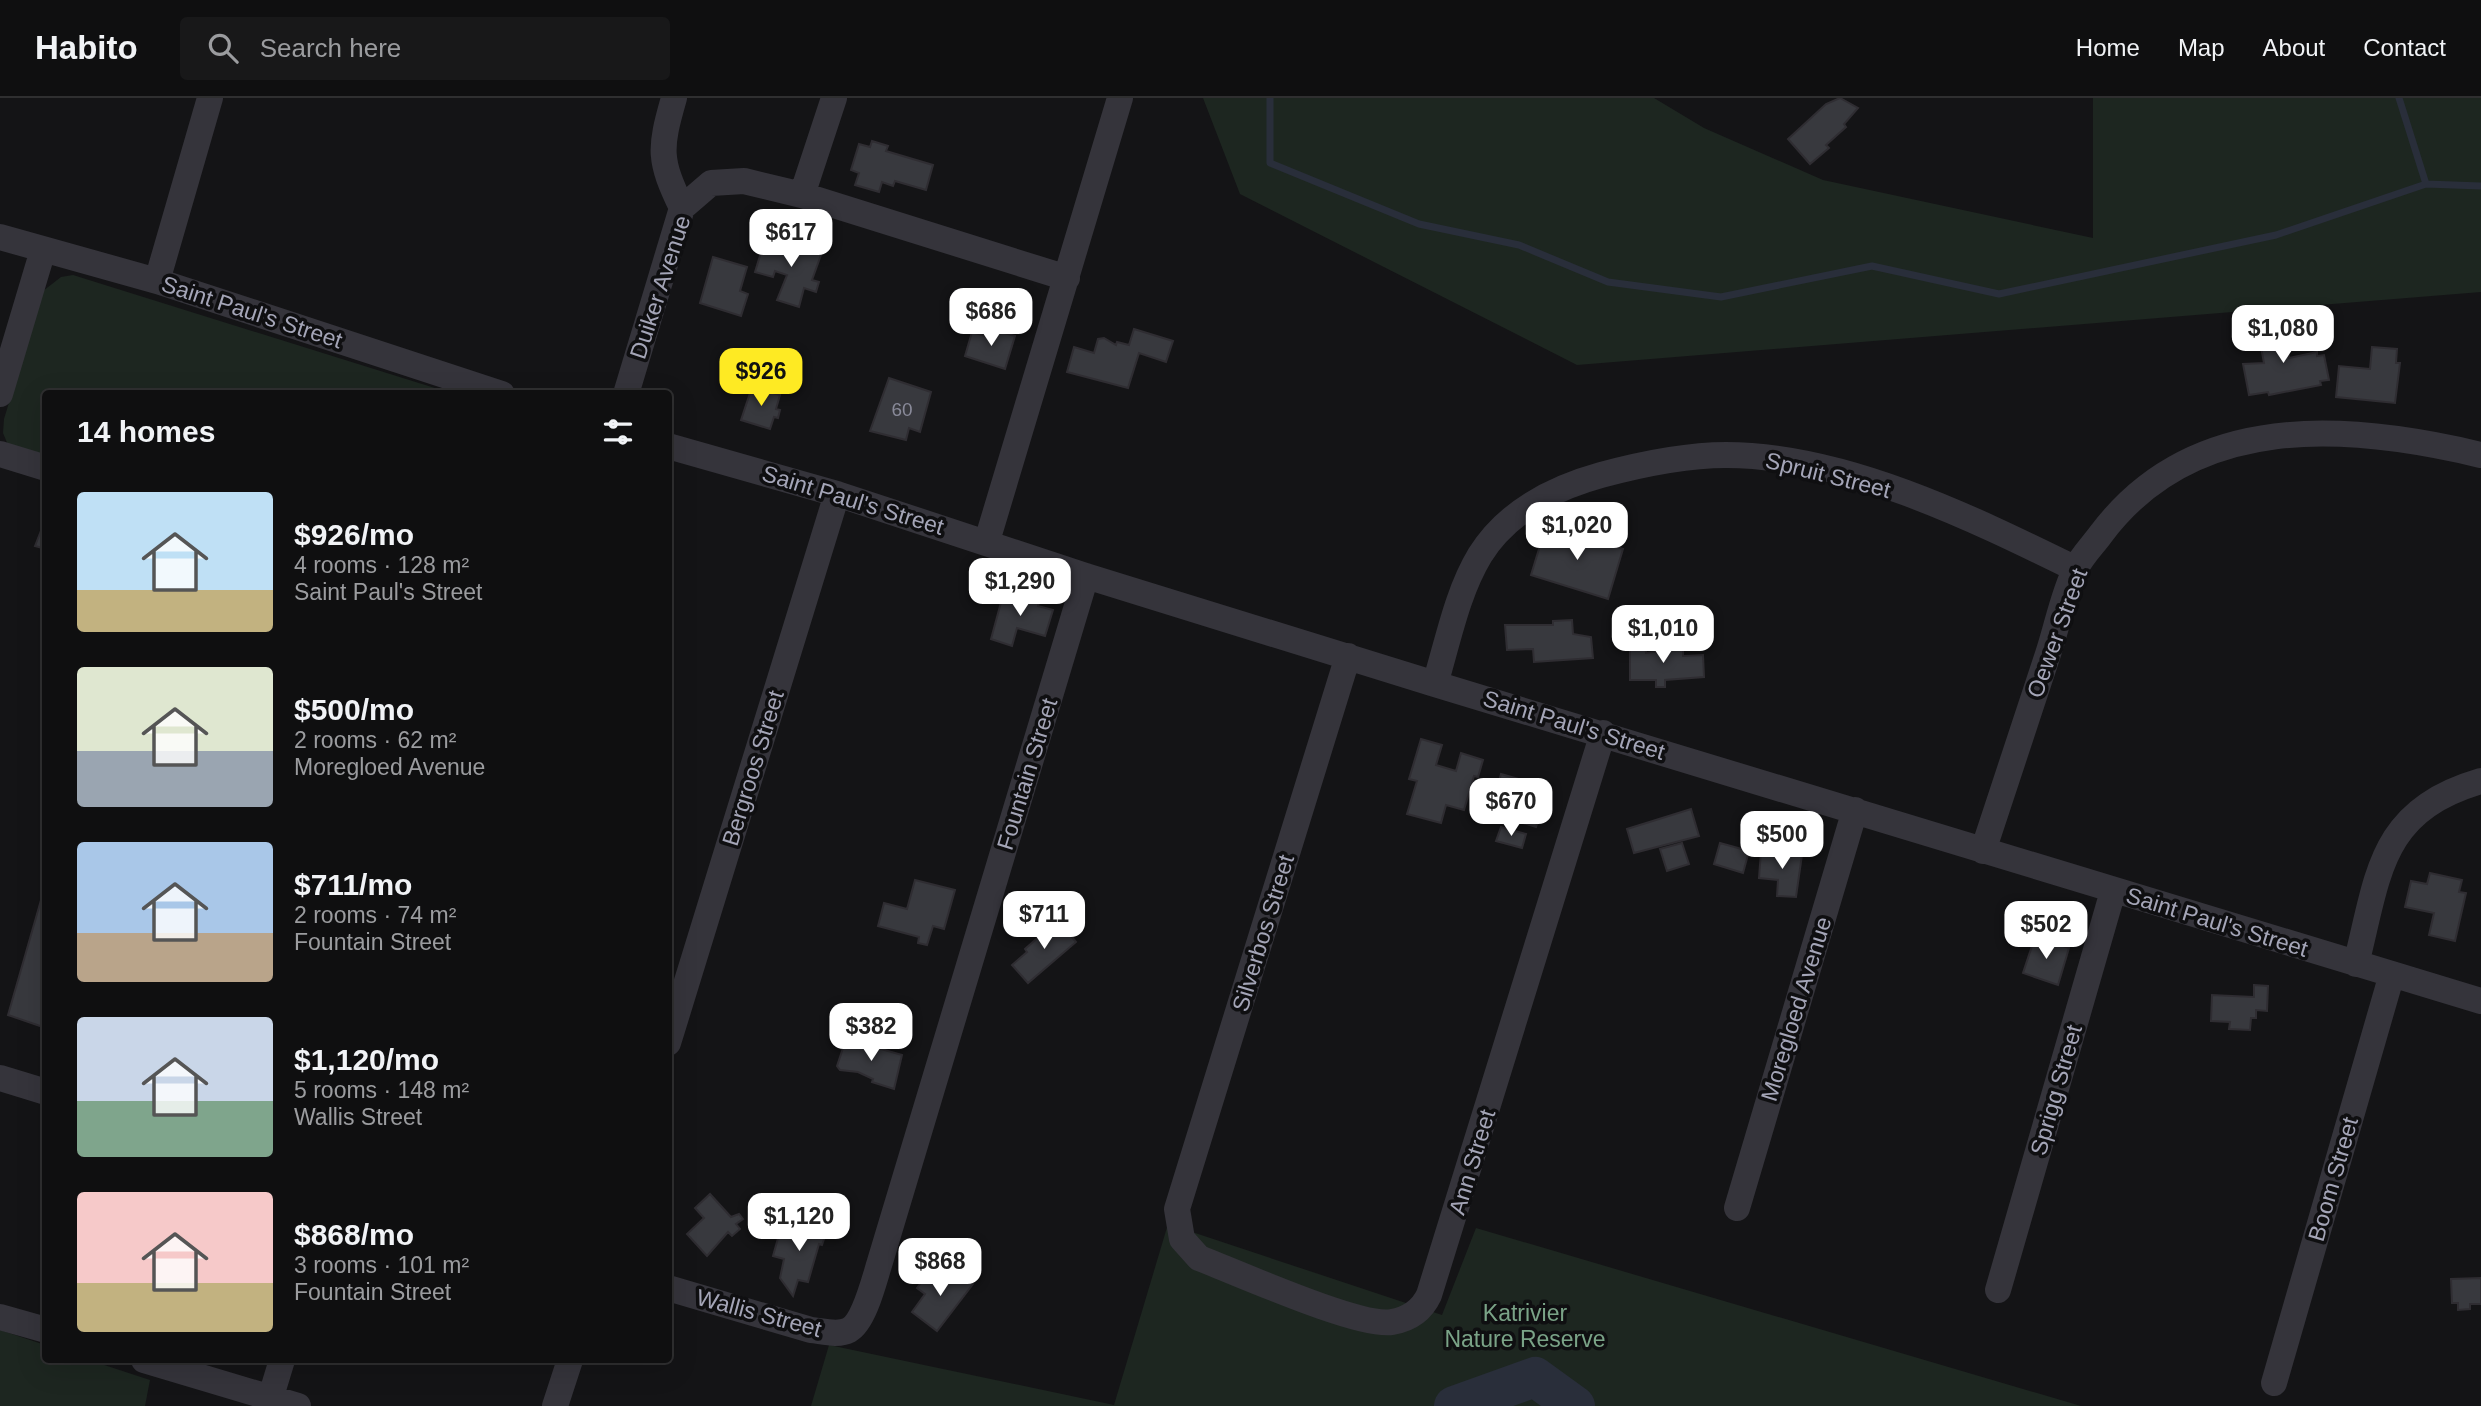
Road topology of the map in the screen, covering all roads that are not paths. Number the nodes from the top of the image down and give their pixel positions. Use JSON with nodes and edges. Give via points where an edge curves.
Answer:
{"nodes":[{"id":1,"x":210,"y":98,"type":"edge"},
{"id":2,"x":674,"y":98,"type":"edge"},
{"id":3,"x":834,"y":98,"type":"edge"},
{"id":4,"x":1120,"y":98,"type":"edge"},
{"id":5,"x":802,"y":195,"type":"junction"},
{"id":6,"x":682,"y":208,"type":"junction"},
{"id":7,"x":0,"y":237,"type":"edge"},
{"id":8,"x":43,"y":250,"type":"junction"},
{"id":9,"x":1067,"y":278,"type":"junction"},
{"id":10,"x":157,"y":281,"type":"junction"},
{"id":11,"x":490,"y":390,"type":"edge"},
{"id":12,"x":627,"y":390,"type":"edge"},
{"id":13,"x":0,"y":394,"type":"edge"},
{"id":14,"x":672,"y":447,"type":"edge"},
{"id":15,"x":0,"y":454,"type":"edge"},
{"id":16,"x":2481,"y":455,"type":"edge"},
{"id":17,"x":42,"y":467,"type":"edge"},
{"id":18,"x":837,"y":494,"type":"junction"},
{"id":19,"x":987,"y":541,"type":"junction"},
{"id":20,"x":2076,"y":569,"type":"junction"},
{"id":21,"x":1086,"y":576,"type":"junction"},
{"id":22,"x":1348,"y":656,"type":"junction"},
{"id":23,"x":1435,"y":684,"type":"junction"},
{"id":24,"x":1603,"y":733,"type":"junction"},
{"id":25,"x":2481,"y":781,"type":"edge"},
{"id":26,"x":1855,"y":810,"type":"junction"},
{"id":27,"x":1983,"y":851,"type":"junction"},
{"id":28,"x":2113,"y":891,"type":"junction"},
{"id":29,"x":2356,"y":964,"type":"junction"},
{"id":30,"x":2392,"y":974,"type":"junction"},
{"id":31,"x":2481,"y":1001,"type":"edge"},
{"id":32,"x":672,"y":1029,"type":"edge"},
{"id":33,"x":0,"y":1078,"type":"edge"},
{"id":34,"x":42,"y":1091,"type":"edge"},
{"id":35,"x":1737,"y":1208,"type":"dead end"},
{"id":36,"x":1177,"y":1209,"type":"joint"},
{"id":37,"x":672,"y":1289,"type":"edge"},
{"id":38,"x":1998,"y":1290,"type":"dead end"},
{"id":39,"x":0,"y":1317,"type":"edge"},
{"id":40,"x":42,"y":1329,"type":"edge"},
{"id":41,"x":850,"y":1329,"type":"joint"},
{"id":42,"x":153,"y":1363,"type":"edge"},
{"id":43,"x":281,"y":1363,"type":"edge"},
{"id":44,"x":569,"y":1363,"type":"edge"},
{"id":45,"x":2274,"y":1383,"type":"dead end"},
{"id":46,"x":269,"y":1402,"type":"edge"},
{"id":47,"x":298,"y":1406,"type":"edge"},
{"id":48,"x":555,"y":1406,"type":"edge"}],
"edges":[{"from":1,"to":10,"type":"street"},
{"from":2,"to":6,"type":"street","via":[[662,155]]},
{"from":3,"to":5,"type":"street"},
{"from":4,"to":9,"type":"street"},
{"from":5,"to":6,"type":"street","name":"Duiker Avenue","via":[[724,180],[700,190]]},
{"from":5,"to":9,"type":"street","name":"Duiker Avenue"},
{"from":6,"to":12,"type":"street","name":"Duiker Avenue"},
{"from":7,"to":8,"type":"street","name":"Saint Paul's Street"},
{"from":8,"to":10,"type":"street","name":"Saint Paul's Street"},
{"from":8,"to":13,"type":"street"},
{"from":9,"to":19,"type":"street"},
{"from":10,"to":11,"type":"street","name":"Saint Paul's Street"},
{"from":14,"to":18,"type":"street","name":"Saint Paul's Street"},
{"from":15,"to":17,"type":"street"},
{"from":16,"to":20,"type":"street","name":"Oewer Street","via":[[2421,442],[2311,433],[2228,446],[2146,485],[2118,511]]},
{"from":18,"to":19,"type":"street","name":"Saint Paul's Street"},
{"from":18,"to":32,"type":"street","name":"Bergroos Street"},
{"from":19,"to":21,"type":"street","name":"Saint Paul's Street"},
{"from":20,"to":23,"type":"street","name":"Spruit Street","via":[[1941,506],[1815,466],[1727,455],[1635,465],[1568,484],[1528,506],[1494,537],[1466,582]]},
{"from":20,"to":27,"type":"street","name":"Oewer Street"},
{"from":21,"to":22,"type":"street","name":"Saint Paul's Street"},
{"from":21,"to":41,"type":"street","name":"Fountain Street","via":[[870,1295]]},
{"from":22,"to":23,"type":"street","name":"Saint Paul's Street"},
{"from":22,"to":36,"type":"street","name":"Silverbos Street"},
{"from":23,"to":24,"type":"street","name":"Saint Paul's Street"},
{"from":24,"to":26,"type":"street","name":"Saint Paul's Street"},
{"from":24,"to":36,"type":"street","name":"Ann Street","via":[[1446,1246],[1420,1309],[1406,1319],[1370,1321],[1199,1258],[1182,1239]]},
{"from":25,"to":29,"type":"street","via":[[2439,796],[2398,834],[2376,883]]},
{"from":26,"to":27,"type":"street","name":"Saint Paul's Street"},
{"from":26,"to":35,"type":"street","name":"Moregloed Avenue"},
{"from":27,"to":28,"type":"street","name":"Saint Paul's Street"},
{"from":28,"to":29,"type":"street","name":"Saint Paul's Street"},
{"from":28,"to":38,"type":"street","name":"Sprigg Street"},
{"from":29,"to":30,"type":"street","name":"Saint Paul's Street"},
{"from":30,"to":31,"type":"street","name":"Saint Paul's Street"},
{"from":30,"to":45,"type":"street","name":"Boom Street"},
{"from":33,"to":34,"type":"street"},
{"from":37,"to":41,"type":"street","name":"Wallis Street","via":[[811,1330],[835,1333]]},
{"from":39,"to":40,"type":"street"},
{"from":42,"to":46,"type":"street"},
{"from":43,"to":46,"type":"street"},
{"from":44,"to":48,"type":"street"},
{"from":46,"to":47,"type":"street"}]}
